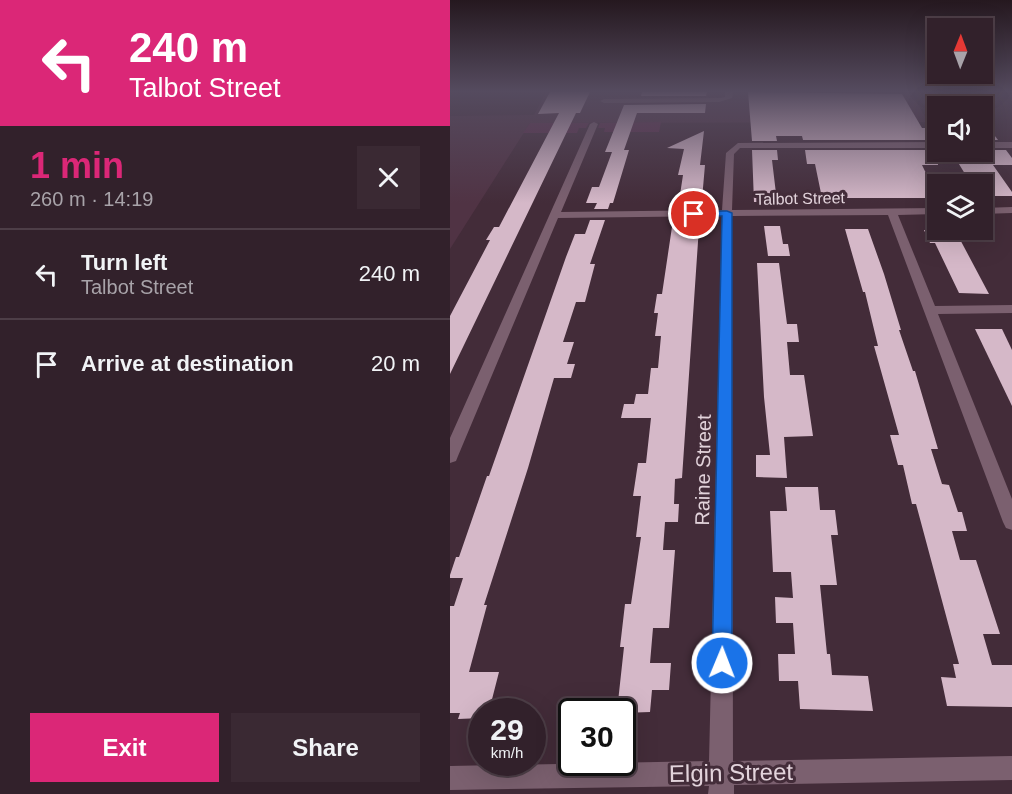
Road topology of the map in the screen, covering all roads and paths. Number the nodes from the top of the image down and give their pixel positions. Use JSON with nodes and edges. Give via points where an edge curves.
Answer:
{"nodes":[{"id":1,"x":592,"y":129,"type":"edge"},
{"id":2,"x":927,"y":145,"type":"edge"},
{"id":3,"x":993,"y":145,"type":"edge"},
{"id":4,"x":1012,"y":145,"type":"edge"},
{"id":5,"x":1012,"y":210,"type":"edge"},
{"id":6,"x":927,"y":211,"type":"edge"},
{"id":7,"x":993,"y":211,"type":"edge"},
{"id":8,"x":892,"y":212,"type":"junction"},
{"id":9,"x":727,"y":213,"type":"junction"},
{"id":10,"x":554,"y":215,"type":"junction"},
{"id":11,"x":1012,"y":309,"type":"edge"},
{"id":12,"x":929,"y":310,"type":"junction"},
{"id":13,"x":450,"y":456,"type":"edge"},
{"id":14,"x":1012,"y":522,"type":"edge"},
{"id":15,"x":1012,"y":768,"type":"edge"},
{"id":16,"x":450,"y":777,"type":"edge"},
{"id":17,"x":721,"y":783,"type":"edge"}],
"edges":[{"from":1,"to":10,"type":"street"},
{"from":2,"to":9,"type":"street","name":"Raine Street","via":[[734,148],[730,153]]},
{"from":3,"to":4,"type":"street"},
{"from":5,"to":7,"type":"street"},
{"from":6,"to":8,"type":"street","name":"Talbot Street"},
{"from":8,"to":9,"type":"street","name":"Talbot Street"},
{"from":8,"to":12,"type":"street"},
{"from":9,"to":10,"type":"street","name":"Talbot Street"},
{"from":9,"to":17,"type":"street","name":"Raine Street"},
{"from":10,"to":13,"type":"street"},
{"from":11,"to":12,"type":"street"},
{"from":12,"to":14,"type":"street"},
{"from":15,"to":17,"type":"street","name":"Elgin Street"},
{"from":16,"to":17,"type":"street","name":"Elgin Street"}]}
